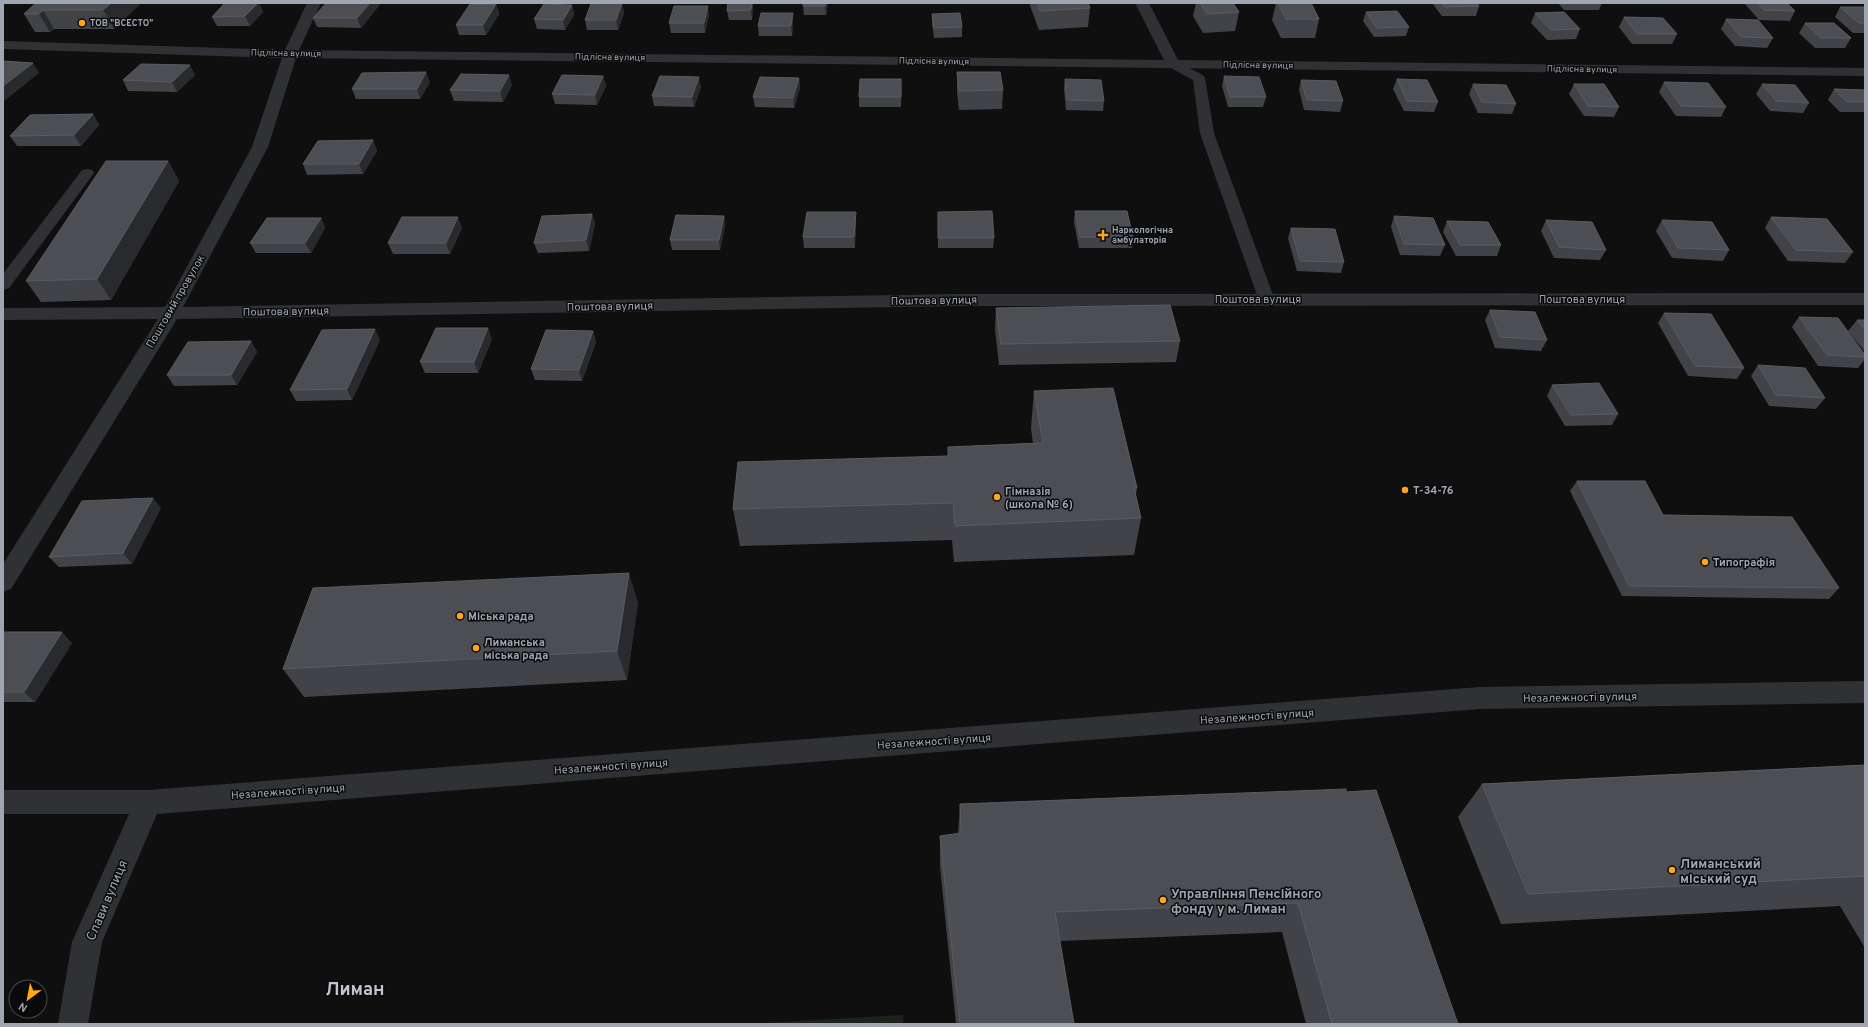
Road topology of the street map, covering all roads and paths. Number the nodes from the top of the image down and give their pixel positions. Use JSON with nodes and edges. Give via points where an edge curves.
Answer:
{"nodes":[{"id":1,"x":314,"y":3,"type":"edge"},
{"id":2,"x":1142,"y":3,"type":"edge"},
{"id":3,"x":3,"y":45,"type":"edge"},
{"id":4,"x":290,"y":54,"type":"junction"},
{"id":5,"x":1173,"y":64,"type":"junction"},
{"id":6,"x":1865,"y":72,"type":"edge"},
{"id":7,"x":87,"y":173,"type":"dead end"},
{"id":8,"x":3,"y":285,"type":"edge"},
{"id":9,"x":1266,"y":298,"type":"junction"},
{"id":10,"x":1865,"y":299,"type":"edge"},
{"id":11,"x":171,"y":313,"type":"junction"},
{"id":12,"x":3,"y":314,"type":"edge"},
{"id":13,"x":3,"y":583,"type":"edge"},
{"id":14,"x":1865,"y":692,"type":"edge"},
{"id":15,"x":3,"y":802,"type":"edge"},
{"id":16,"x":148,"y":802,"type":"junction"},
{"id":17,"x":72,"y":1024,"type":"edge"}],
"edges":[{"from":1,"to":4,"type":"street","name":"Поштовий провулок"},
{"from":2,"to":5,"type":"street"},
{"from":3,"to":4,"type":"street","name":"Підлісна вулиця"},
{"from":4,"to":5,"type":"street","name":"Підлісна вулиця"},
{"from":4,"to":11,"type":"street","name":"Поштовий провулок","via":[[260,147]]},
{"from":5,"to":6,"type":"street","name":"Підлісна вулиця"},
{"from":5,"to":9,"type":"lane","via":[[1199,78],[1207,133]]},
{"from":7,"to":8,"type":"lane"},
{"from":9,"to":10,"type":"street","name":"Поштова вулиця"},
{"from":9,"to":11,"type":"street","name":"Поштова вулиця","via":[[951,300]]},
{"from":11,"to":12,"type":"street","name":"Поштова вулиця"},
{"from":11,"to":13,"type":"street","name":"Поштовий провулок"},
{"from":14,"to":16,"type":"street","name":"Незалежності вулиця","via":[[1480,698]]},
{"from":15,"to":16,"type":"street","name":"Незалежності вулиця"},
{"from":16,"to":17,"type":"street","name":"Слави вулиця","via":[[87,942]]}]}
